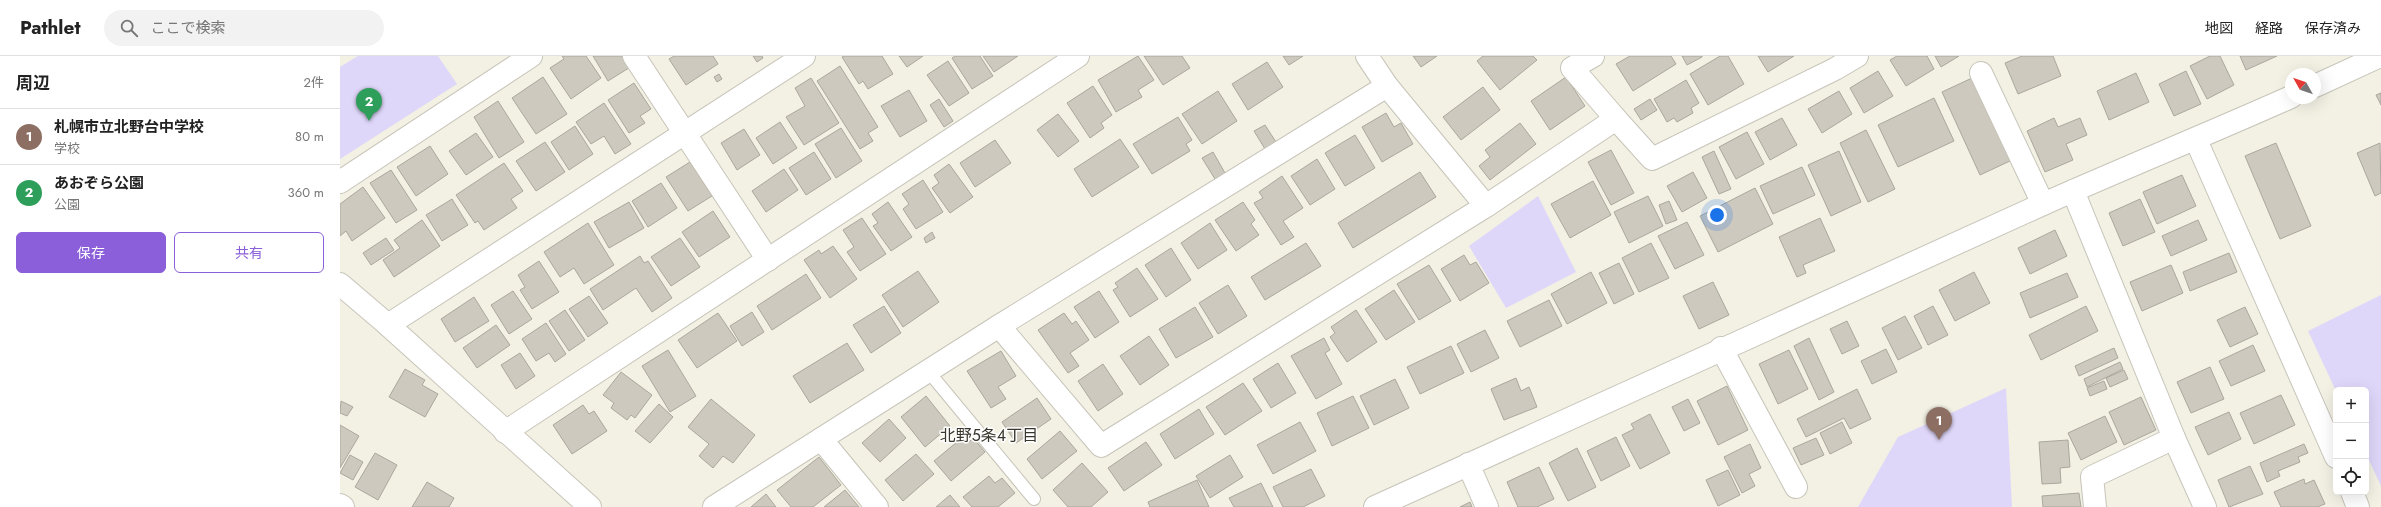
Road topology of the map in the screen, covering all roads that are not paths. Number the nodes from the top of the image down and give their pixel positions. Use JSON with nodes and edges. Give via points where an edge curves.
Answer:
{"nodes":[{"id":1,"x":531,"y":56,"type":"edge"},
{"id":2,"x":634,"y":56,"type":"edge"},
{"id":3,"x":804,"y":56,"type":"edge"},
{"id":4,"x":1078,"y":56,"type":"edge"},
{"id":5,"x":1367,"y":56,"type":"edge"},
{"id":6,"x":1594,"y":56,"type":"edge"},
{"id":7,"x":1858,"y":56,"type":"edge"},
{"id":8,"x":2380,"y":56,"type":"edge"},
{"id":9,"x":1981,"y":73,"type":"dead end"},
{"id":10,"x":2321,"y":83,"type":"edge"},
{"id":11,"x":1387,"y":86,"type":"junction"},
{"id":12,"x":2285,"y":100,"type":"edge"},
{"id":13,"x":1616,"y":119,"type":"junction"},
{"id":14,"x":684,"y":133,"type":"junction"},
{"id":15,"x":2196,"y":140,"type":"junction"},
{"id":16,"x":340,"y":182,"type":"edge"},
{"id":17,"x":2072,"y":191,"type":"junction"},
{"id":18,"x":2043,"y":204,"type":"junction"},
{"id":19,"x":1486,"y":206,"type":"junction"},
{"id":20,"x":768,"y":260,"type":"junction"},
{"id":21,"x":340,"y":284,"type":"edge"},
{"id":22,"x":388,"y":325,"type":"junction"},
{"id":23,"x":999,"y":326,"type":"junction"},
{"id":24,"x":1721,"y":348,"type":"junction"},
{"id":25,"x":928,"y":371,"type":"junction"},
{"id":26,"x":505,"y":432,"type":"junction"},
{"id":27,"x":2174,"y":438,"type":"junction"},
{"id":28,"x":821,"y":439,"type":"junction"},
{"id":29,"x":2333,"y":450,"type":"edge"},
{"id":30,"x":1468,"y":464,"type":"junction"},
{"id":31,"x":1796,"y":487,"type":"dead end"},
{"id":32,"x":2353,"y":495,"type":"edge"},
{"id":33,"x":1034,"y":499,"type":"dead end"},
{"id":34,"x":340,"y":505,"type":"edge"},
{"id":35,"x":343,"y":507,"type":"edge"},
{"id":36,"x":590,"y":507,"type":"edge"},
{"id":37,"x":714,"y":507,"type":"edge"},
{"id":38,"x":876,"y":507,"type":"edge"},
{"id":39,"x":1375,"y":507,"type":"edge"},
{"id":40,"x":1487,"y":507,"type":"edge"},
{"id":41,"x":2095,"y":507,"type":"edge"},
{"id":42,"x":2205,"y":507,"type":"edge"},
{"id":43,"x":2358,"y":507,"type":"edge"}],
"edges":[{"from":1,"to":16,"type":"street"},
{"from":2,"to":14,"type":"street"},
{"from":3,"to":14,"type":"street"},
{"from":4,"to":20,"type":"street"},
{"from":5,"to":11,"type":"street"},
{"from":6,"to":13,"type":"street","via":[[1572,68]]},
{"from":7,"to":13,"type":"street","via":[[1652,159]]},
{"from":8,"to":10,"type":"street"},
{"from":9,"to":18,"type":"street"},
{"from":11,"to":19,"type":"street"},
{"from":11,"to":23,"type":"street"},
{"from":12,"to":15,"type":"street"},
{"from":13,"to":19,"type":"street"},
{"from":14,"to":20,"type":"street"},
{"from":14,"to":22,"type":"street"},
{"from":15,"to":17,"type":"street"},
{"from":15,"to":29,"type":"street"},
{"from":17,"to":18,"type":"street"},
{"from":17,"to":27,"type":"street"},
{"from":18,"to":24,"type":"street"},
{"from":19,"to":23,"type":"street","via":[[1101,446]]},
{"from":20,"to":26,"type":"street"},
{"from":21,"to":22,"type":"street"},
{"from":22,"to":26,"type":"street"},
{"from":23,"to":25,"type":"street"},
{"from":24,"to":30,"type":"street"},
{"from":24,"to":31,"type":"street"},
{"from":25,"to":28,"type":"street"},
{"from":25,"to":33,"type":"lane"},
{"from":26,"to":36,"type":"street"},
{"from":27,"to":41,"type":"street","via":[[2092,477]]},
{"from":27,"to":42,"type":"street"},
{"from":28,"to":37,"type":"street"},
{"from":28,"to":38,"type":"street"},
{"from":30,"to":39,"type":"street"},
{"from":30,"to":40,"type":"street"},
{"from":32,"to":43,"type":"street"},
{"from":34,"to":35,"type":"street"}]}
